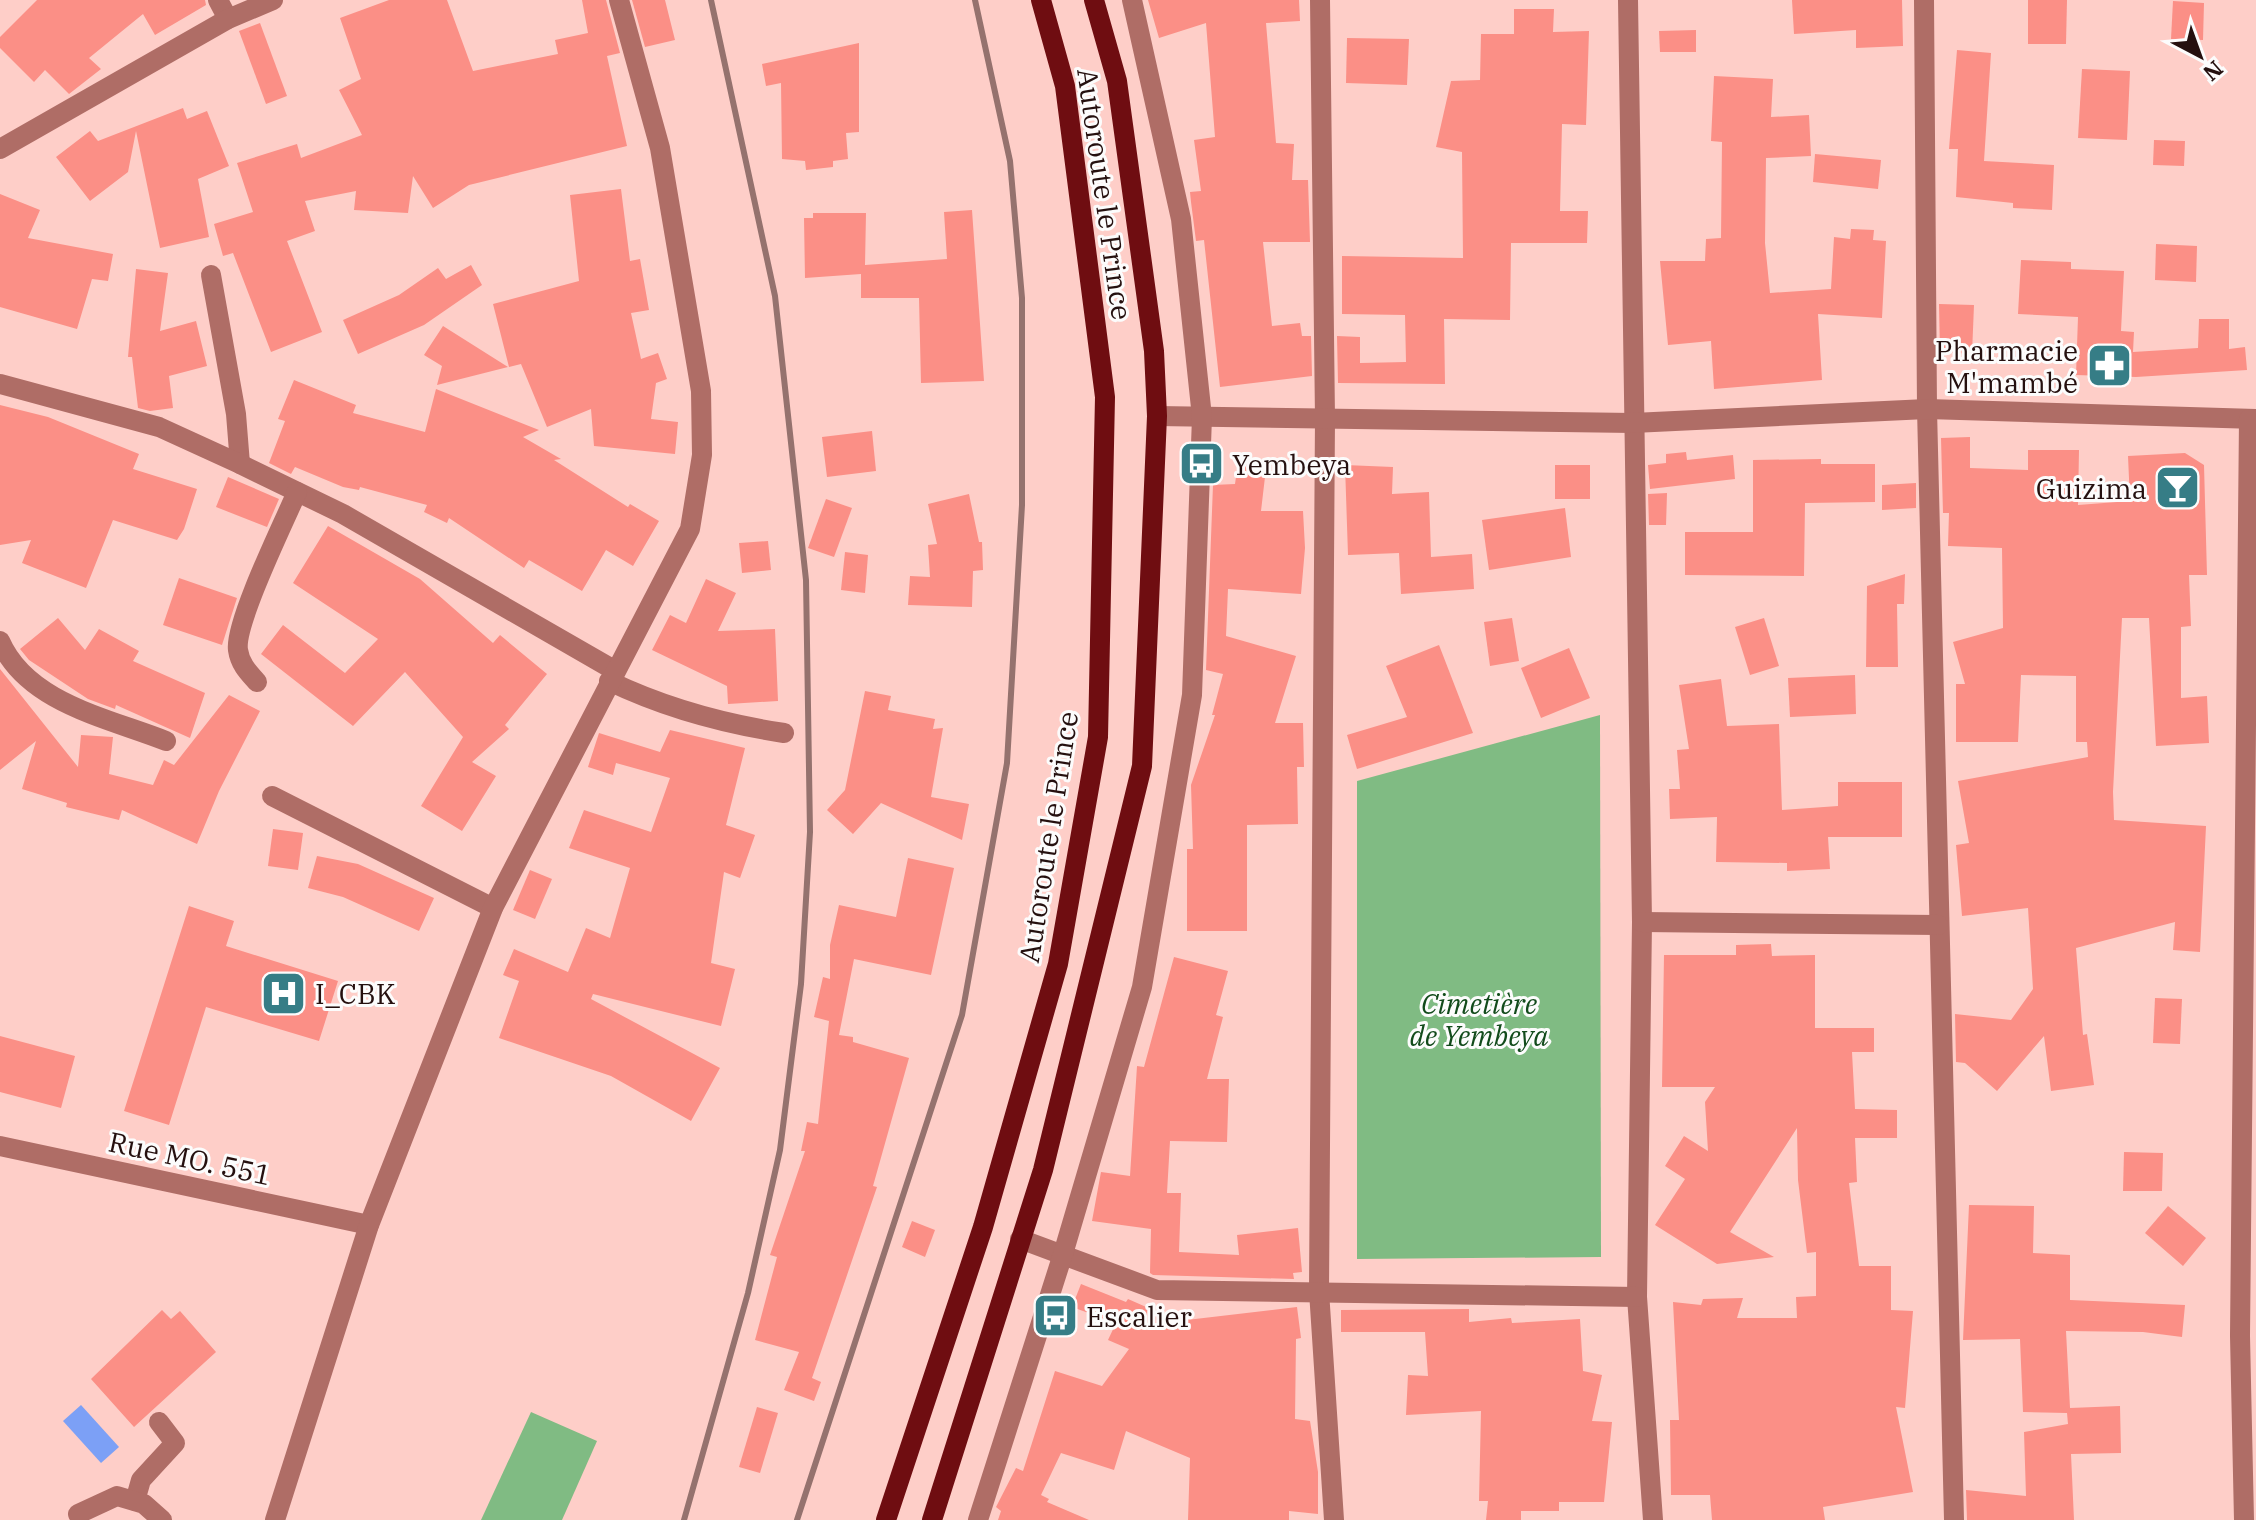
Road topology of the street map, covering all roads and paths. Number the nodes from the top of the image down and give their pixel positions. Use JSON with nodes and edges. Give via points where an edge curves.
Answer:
{"nodes":[{"id":1,"x":218,"y":0,"type":"edge"},
{"id":2,"x":273,"y":0,"type":"edge"},
{"id":3,"x":619,"y":0,"type":"edge"},
{"id":4,"x":1041,"y":0,"type":"edge"},
{"id":5,"x":1094,"y":0,"type":"edge"},
{"id":6,"x":1132,"y":0,"type":"edge"},
{"id":7,"x":1320,"y":0,"type":"edge"},
{"id":8,"x":1628,"y":0,"type":"edge"},
{"id":9,"x":1924,"y":0,"type":"edge"},
{"id":10,"x":228,"y":19,"type":"junction"},
{"id":11,"x":0,"y":149,"type":"edge"},
{"id":12,"x":211,"y":275,"type":"dead end"},
{"id":13,"x":0,"y":384,"type":"edge"},
{"id":14,"x":1927,"y":409,"type":"junction"},
{"id":15,"x":1157,"y":416,"type":"junction"},
{"id":16,"x":1202,"y":417,"type":"junction"},
{"id":17,"x":1325,"y":418,"type":"junction"},
{"id":18,"x":2253,"y":419,"type":"edge"},
{"id":19,"x":1633,"y":423,"type":"junction"},
{"id":20,"x":240,"y":464,"type":"junction"},
{"id":21,"x":297,"y":492,"type":"junction"},
{"id":22,"x":0,"y":641,"type":"edge"},
{"id":23,"x":612,"y":676,"type":"junction"},
{"id":24,"x":257,"y":682,"type":"dead end"},
{"id":25,"x":784,"y":733,"type":"dead end"},
{"id":26,"x":166,"y":741,"type":"dead end"},
{"id":27,"x":272,"y":796,"type":"dead end"},
{"id":28,"x":493,"y":908,"type":"junction"},
{"id":29,"x":1642,"y":922,"type":"junction"},
{"id":30,"x":1938,"y":925,"type":"junction"},
{"id":31,"x":0,"y":1146,"type":"edge"},
{"id":32,"x":369,"y":1225,"type":"junction"},
{"id":33,"x":1020,"y":1239,"type":"junction"},
{"id":34,"x":1063,"y":1254,"type":"junction"},
{"id":35,"x":1319,"y":1291,"type":"junction"},
{"id":36,"x":1637,"y":1297,"type":"junction"},
{"id":37,"x":2248,"y":1336,"type":"edge"},
{"id":38,"x":159,"y":1422,"type":"dead end"},
{"id":39,"x":135,"y":1501,"type":"junction"},
{"id":40,"x":78,"y":1514,"type":"dead end"},
{"id":41,"x":162,"y":1520,"type":"edge"},
{"id":42,"x":275,"y":1520,"type":"edge"},
{"id":43,"x":886,"y":1520,"type":"edge"},
{"id":44,"x":932,"y":1520,"type":"edge"},
{"id":45,"x":978,"y":1520,"type":"edge"},
{"id":46,"x":1334,"y":1520,"type":"edge"},
{"id":47,"x":1653,"y":1520,"type":"edge"},
{"id":48,"x":1954,"y":1520,"type":"edge"},
{"id":49,"x":2244,"y":1520,"type":"edge"}],
"edges":[{"from":1,"to":10,"type":"street"},
{"from":2,"to":10,"type":"street"},
{"from":3,"to":23,"type":"street","via":[[660,148],[701,391],[702,455],[690,529]]},
{"from":4,"to":43,"type":"main road","name":"Autoroute le Prince","via":[[1065,86],[1105,397],[1098,737],[1058,964],[983,1227]]},
{"from":5,"to":15,"type":"main road","name":"Autoroute le Prince","via":[[1117,81],[1154,351]]},
{"from":6,"to":16,"type":"street","via":[[1181,219]]},
{"from":7,"to":17,"type":"street"},
{"from":8,"to":19,"type":"street"},
{"from":9,"to":14,"type":"street"},
{"from":10,"to":11,"type":"street"},
{"from":12,"to":20,"type":"street"},
{"from":13,"to":20,"type":"street","via":[[159,427]]},
{"from":14,"to":18,"type":"street"},
{"from":14,"to":19,"type":"street"},
{"from":14,"to":30,"type":"street"},
{"from":15,"to":16,"type":"street"},
{"from":15,"to":33,"type":"main road","name":"Autoroute le Prince","via":[[1142,766],[1043,1170]]},
{"from":16,"to":17,"type":"street"},
{"from":16,"to":34,"type":"street","via":[[1192,695],[1142,987]]},
{"from":17,"to":19,"type":"street"},
{"from":17,"to":35,"type":"street"},
{"from":18,"to":37,"type":"street"},
{"from":19,"to":29,"type":"street"},
{"from":20,"to":21,"type":"street"},
{"from":21,"to":23,"type":"street","via":[[343,514]]},
{"from":21,"to":24,"type":"street","via":[[237,647],[242,665]]},
{"from":22,"to":26,"type":"street","via":[[8,660],[37,689]]},
{"from":23,"to":25,"type":"street","via":[[650,701],[733,725]]},
{"from":23,"to":28,"type":"street"},
{"from":27,"to":28,"type":"street"},
{"from":28,"to":32,"type":"street"},
{"from":29,"to":30,"type":"street"},
{"from":29,"to":36,"type":"street"},
{"from":30,"to":48,"type":"street"},
{"from":31,"to":32,"type":"street","name":"Rue MO. 551"},
{"from":32,"to":42,"type":"street"},
{"from":33,"to":34,"type":"street"},
{"from":33,"to":44,"type":"main road","name":"Autoroute le Prince"},
{"from":34,"to":35,"type":"street","via":[[1157,1290]]},
{"from":34,"to":45,"type":"street"},
{"from":35,"to":36,"type":"street"},
{"from":35,"to":46,"type":"street"},
{"from":36,"to":47,"type":"street"},
{"from":37,"to":49,"type":"street"},
{"from":38,"to":39,"type":"street","via":[[175,1443],[141,1480]]},
{"from":39,"to":40,"type":"street","via":[[117,1496]]},
{"from":39,"to":41,"type":"street"}]}
